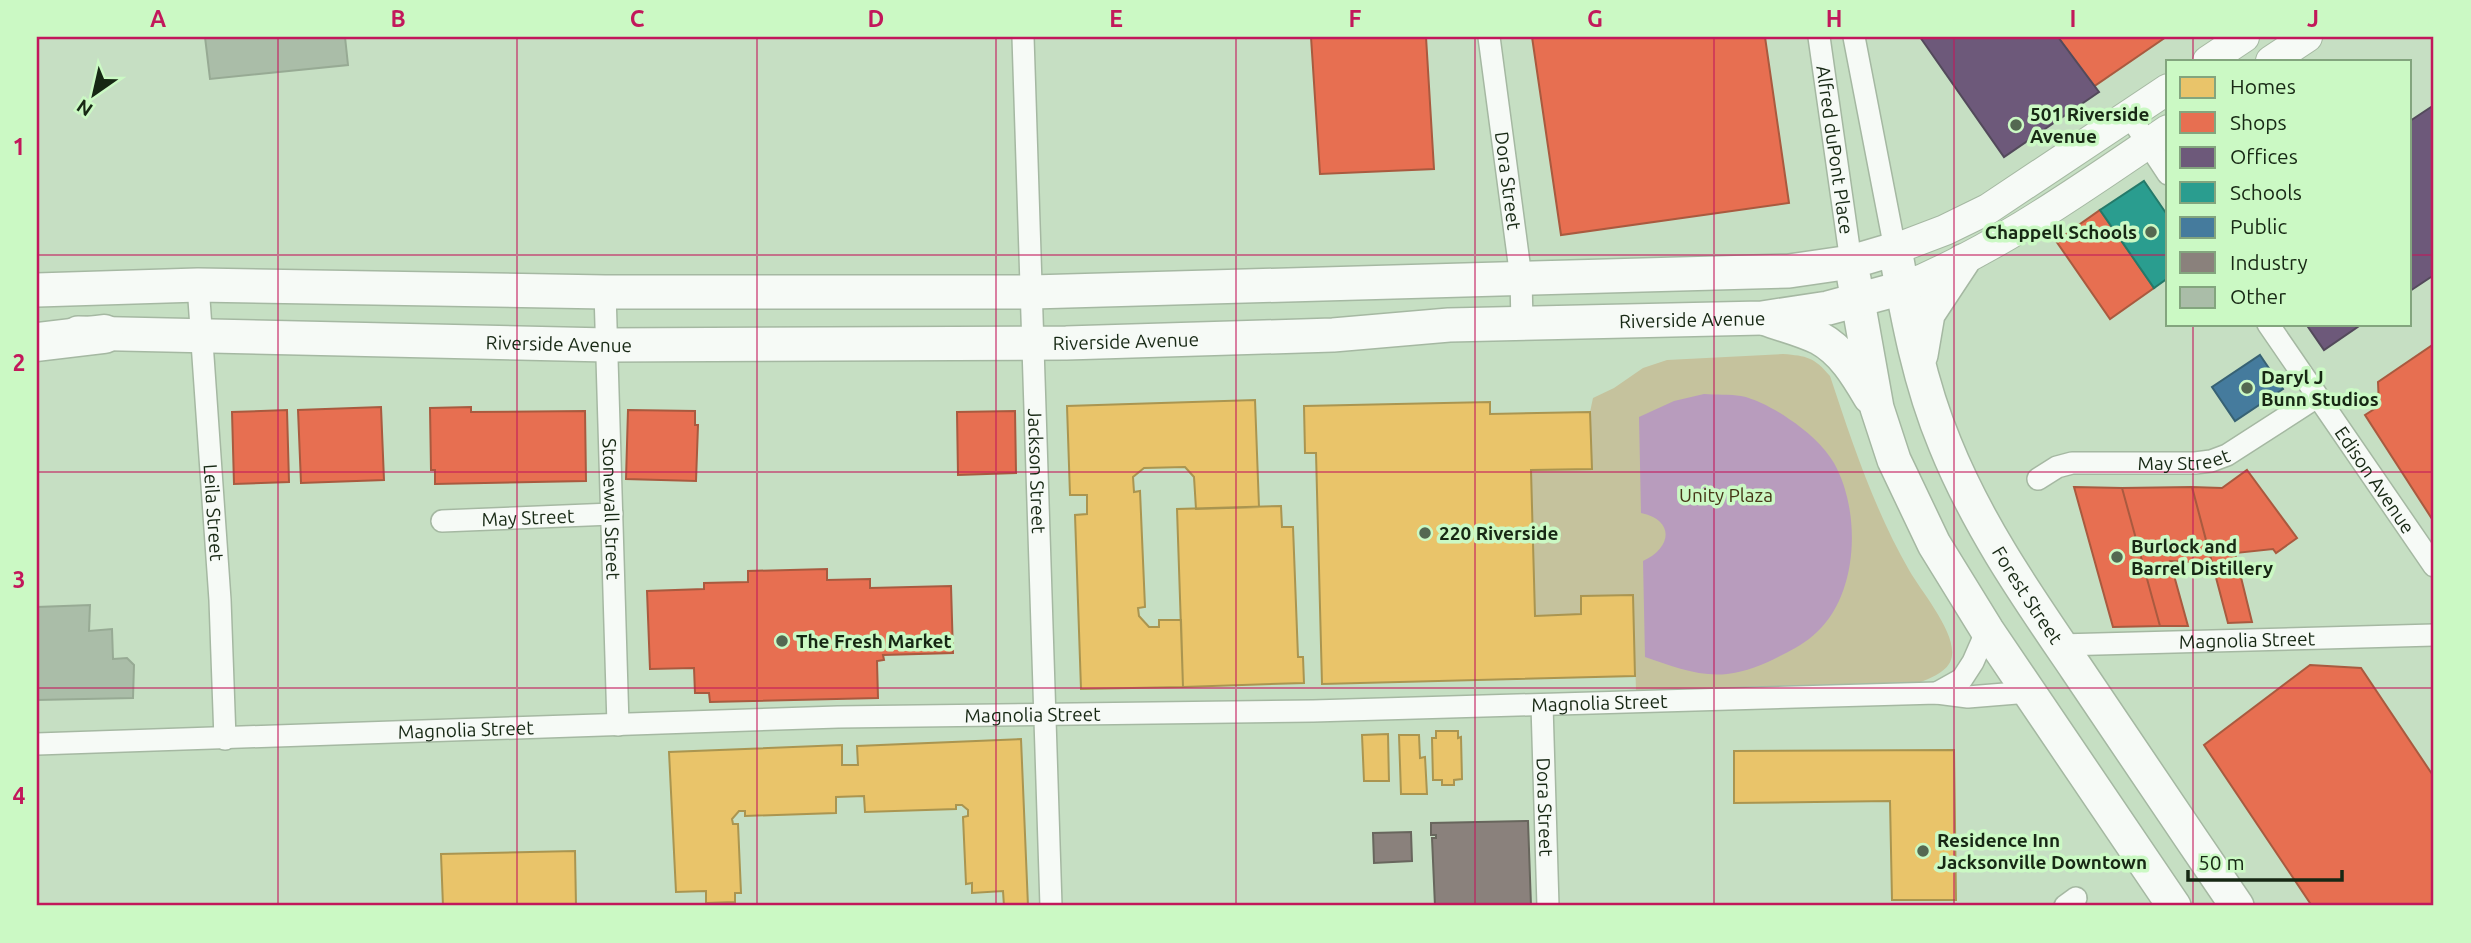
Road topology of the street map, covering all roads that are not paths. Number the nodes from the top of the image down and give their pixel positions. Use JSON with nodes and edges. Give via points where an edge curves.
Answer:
{"nodes":[{"id":1,"x":1023,"y":37,"type":"edge"},
{"id":2,"x":1489,"y":37,"type":"edge"},
{"id":3,"x":1819,"y":37,"type":"edge"},
{"id":4,"x":1854,"y":37,"type":"edge"},
{"id":5,"x":2244,"y":37,"type":"edge"},
{"id":6,"x":2307,"y":37,"type":"edge"},
{"id":7,"x":2210,"y":60,"type":"edge"},
{"id":8,"x":2272,"y":60,"type":"edge"},
{"id":9,"x":2166,"y":90,"type":"edge"},
{"id":10,"x":2129,"y":115,"type":"junction"},
{"id":11,"x":2158,"y":137,"type":"edge"},
{"id":12,"x":2166,"y":167,"type":"edge"},
{"id":13,"x":1895,"y":249,"type":"junction"},
{"id":14,"x":1964,"y":261,"type":"junction"},
{"id":15,"x":1851,"y":262,"type":"junction"},
{"id":16,"x":1521,"y":278,"type":"junction"},
{"id":17,"x":198,"y":285,"type":"junction"},
{"id":18,"x":1902,"y":288,"type":"junction"},
{"id":19,"x":37,"y":290,"type":"edge"},
{"id":20,"x":605,"y":292,"type":"junction"},
{"id":21,"x":1032,"y":292,"type":"junction"},
{"id":22,"x":1858,"y":301,"type":"junction"},
{"id":23,"x":1762,"y":318,"type":"junction"},
{"id":24,"x":1522,"y":324,"type":"junction"},
{"id":25,"x":2269,"y":326,"type":"edge"},
{"id":26,"x":37,"y":332,"type":"edge"},
{"id":27,"x":104,"y":334,"type":"junction"},
{"id":28,"x":203,"y":336,"type":"junction"},
{"id":29,"x":37,"y":342,"type":"edge"},
{"id":30,"x":1033,"y":343,"type":"junction"},
{"id":31,"x":607,"y":345,"type":"junction"},
{"id":32,"x":1919,"y":364,"type":"junction"},
{"id":33,"x":2317,"y":397,"type":"junction"},
{"id":34,"x":1877,"y":408,"type":"junction"},
{"id":35,"x":2038,"y":479,"type":"dead end"},
{"id":36,"x":612,"y":514,"type":"junction"},
{"id":37,"x":442,"y":520,"type":"dead end"},
{"id":38,"x":2434,"y":566,"type":"edge"},
{"id":39,"x":1987,"y":630,"type":"junction"},
{"id":40,"x":2434,"y":635,"type":"edge"},
{"id":41,"x":2060,"y":645,"type":"junction"},
{"id":42,"x":2029,"y":692,"type":"junction"},
{"id":43,"x":1937,"y":693,"type":"junction"},
{"id":44,"x":1542,"y":705,"type":"junction"},
{"id":45,"x":1046,"y":714,"type":"junction"},
{"id":46,"x":618,"y":725,"type":"junction"},
{"id":47,"x":225,"y":739,"type":"junction"},
{"id":48,"x":37,"y":744,"type":"edge"},
{"id":49,"x":1051,"y":906,"type":"edge"},
{"id":50,"x":1548,"y":906,"type":"edge"},
{"id":51,"x":2174,"y":906,"type":"edge"},
{"id":52,"x":2237,"y":906,"type":"edge"}],
"edges":[{"from":1,"to":21,"type":"street","name":"Jackson Street"},
{"from":2,"to":16,"type":"street","name":"Dora Street"},
{"from":3,"to":15,"type":"street","name":"Alfred duPont Place"},
{"from":4,"to":13,"type":"street","name":"Alfred duPont Place"},
{"from":5,"to":7,"type":"main road"},
{"from":6,"to":8,"type":"main road"},
{"from":9,"to":10,"type":"main road"},
{"from":10,"to":11,"type":"street"},
{"from":10,"to":13,"type":"main road","via":[[1988,209]]},
{"from":11,"to":12,"type":"street"},
{"from":11,"to":14,"type":"main road","name":"Riverside Avenue","via":[[2013,234]]},
{"from":13,"to":15,"type":"main road"},
{"from":13,"to":18,"type":"main road","name":"Forest Street"},
{"from":14,"to":18,"type":"main road","name":"Riverside Avenue"},
{"from":14,"to":32,"type":"main road","via":[[1928,314]]},
{"from":15,"to":16,"type":"main road","via":[[1753,273]]},
{"from":15,"to":22,"type":"main road"},
{"from":16,"to":21,"type":"main road"},
{"from":16,"to":24,"type":"street","name":"Dora Street"},
{"from":17,"to":19,"type":"main road"},
{"from":17,"to":20,"type":"main road"},
{"from":17,"to":28,"type":"street","name":"Leila Street"},
{"from":18,"to":22,"type":"main road","name":"Riverside Avenue"},
{"from":18,"to":32,"type":"main road","name":"Forest Street"},
{"from":20,"to":21,"type":"main road"},
{"from":20,"to":31,"type":"street","name":"Stonewall Street"},
{"from":21,"to":30,"type":"street","name":"Jackson Street"},
{"from":22,"to":23,"type":"main road","name":"Riverside Avenue"},
{"from":22,"to":34,"type":"main road"},
{"from":23,"to":24,"type":"main road","name":"Riverside Avenue"},
{"from":23,"to":34,"type":"main road","via":[[1819,338],[1838,352]]},
{"from":24,"to":30,"type":"main road","name":"Riverside Avenue"},
{"from":25,"to":33,"type":"street","name":"Edison Avenue"},
{"from":26,"to":27,"type":"main road","name":"Riverside Avenue"},
{"from":27,"to":28,"type":"main road","name":"Riverside Avenue"},
{"from":27,"to":29,"type":"highway"},
{"from":28,"to":31,"type":"main road","name":"Riverside Avenue"},
{"from":28,"to":47,"type":"street","name":"Leila Street"},
{"from":30,"to":31,"type":"main road","name":"Riverside Avenue"},
{"from":30,"to":45,"type":"street","name":"Jackson Street"},
{"from":31,"to":36,"type":"street","name":"Stonewall Street"},
{"from":32,"to":41,"type":"main road","name":"Forest Street","via":[[1937,425],[1972,504],[2002,559]]},
{"from":33,"to":35,"type":"street","name":"May Street","via":[[2211,461],[2072,463]]},
{"from":33,"to":38,"type":"street","name":"Edison Avenue"},
{"from":34,"to":39,"type":"main road","via":[[1917,512]]},
{"from":36,"to":37,"type":"street","name":"May Street"},
{"from":36,"to":46,"type":"street","name":"Stonewall Street"},
{"from":39,"to":42,"type":"main road"},
{"from":39,"to":43,"type":"street","via":[[1962,679]]},
{"from":40,"to":41,"type":"street","name":"Magnolia Street"},
{"from":41,"to":52,"type":"main road","name":"Forest Street"},
{"from":42,"to":43,"type":"street","name":"Magnolia Street","via":[[1968,697]]},
{"from":42,"to":51,"type":"main road"},
{"from":43,"to":44,"type":"street","name":"Magnolia Street"},
{"from":44,"to":45,"type":"street","name":"Magnolia Street"},
{"from":44,"to":50,"type":"street","name":"Dora Street"},
{"from":45,"to":46,"type":"street","name":"Magnolia Street"},
{"from":45,"to":49,"type":"street","name":"Jackson Street"},
{"from":46,"to":47,"type":"street","name":"Magnolia Street"},
{"from":47,"to":48,"type":"street","name":"Magnolia Street"}]}
